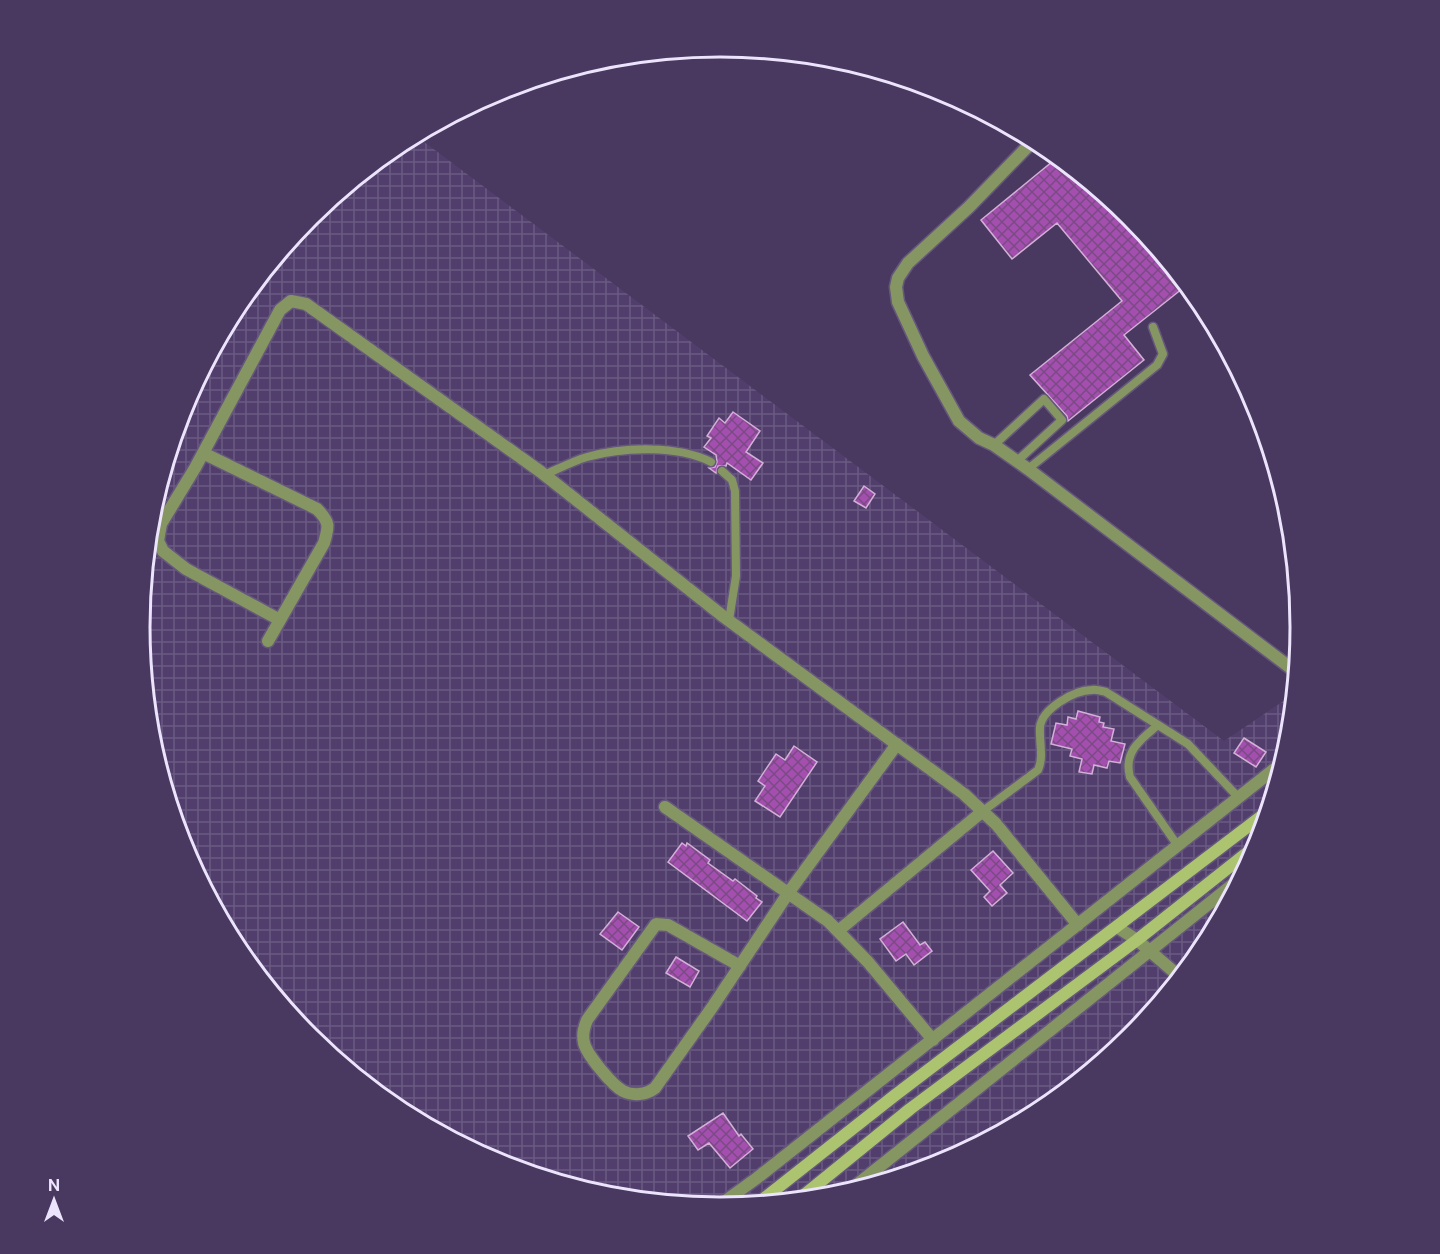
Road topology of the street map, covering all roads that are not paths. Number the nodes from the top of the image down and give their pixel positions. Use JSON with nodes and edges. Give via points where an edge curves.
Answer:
{"nodes":[{"id":1,"x":1027,"y":147,"type":"edge"},
{"id":2,"x":1153,"y":327,"type":"dead end"},
{"id":3,"x":994,"y":445,"type":"junction"},
{"id":4,"x":203,"y":453,"type":"junction"},
{"id":5,"x":711,"y":462,"type":"dead end"},
{"id":6,"x":1016,"y":462,"type":"junction"},
{"id":7,"x":1028,"y":469,"type":"junction"},
{"id":8,"x":722,"y":471,"type":"dead end"},
{"id":9,"x":544,"y":475,"type":"junction"},
{"id":10,"x":280,"y":620,"type":"junction"},
{"id":11,"x":729,"y":620,"type":"junction"},
{"id":12,"x":268,"y":641,"type":"dead end"},
{"id":13,"x":1289,"y":666,"type":"edge"},
{"id":14,"x":1158,"y":725,"type":"junction"},
{"id":15,"x":897,"y":744,"type":"junction"},
{"id":16,"x":1272,"y":771,"type":"edge"},
{"id":17,"x":1239,"y":798,"type":"junction"},
{"id":18,"x":665,"y":807,"type":"dead end"},
{"id":19,"x":983,"y":812,"type":"junction"},
{"id":20,"x":1256,"y":821,"type":"edge"},
{"id":21,"x":1178,"y":846,"type":"junction"},
{"id":22,"x":1241,"y":858,"type":"edge"},
{"id":23,"x":1225,"y":891,"type":"edge"},
{"id":24,"x":789,"y":892,"type":"junction"},
{"id":25,"x":1078,"y":925,"type":"junction"},
{"id":26,"x":1117,"y":927,"type":"junction"},
{"id":27,"x":838,"y":931,"type":"junction"},
{"id":28,"x":1137,"y":940,"type":"junction"},
{"id":29,"x":1150,"y":950,"type":"junction"},
{"id":30,"x":740,"y":966,"type":"junction"},
{"id":31,"x":1174,"y":971,"type":"edge"},
{"id":32,"x":933,"y":1040,"type":"junction"},
{"id":33,"x":865,"y":1179,"type":"edge"},
{"id":34,"x":811,"y":1189,"type":"edge"},
{"id":35,"x":770,"y":1195,"type":"edge"},
{"id":36,"x":731,"y":1197,"type":"edge"}],
"edges":[{"from":1,"to":3,"type":"street","via":[[908,263],[896,287],[898,302],[923,356],[959,421]]},
{"from":2,"to":7,"type":"lane","via":[[1163,354],[1157,366]]},
{"from":3,"to":6,"type":"street"},
{"from":3,"to":6,"type":"lane","via":[[1044,399],[1062,420]]},
{"from":4,"to":9,"type":"street","via":[[280,310],[291,301],[306,304]]},
{"from":4,"to":10,"type":"street","via":[[161,524],[158,541],[163,551],[186,569]]},
{"from":4,"to":10,"type":"street","via":[[317,509],[325,517],[328,527],[324,543]]},
{"from":5,"to":9,"type":"lane","via":[[679,452],[639,449],[588,457]]},
{"from":6,"to":7,"type":"street"},
{"from":7,"to":13,"type":"street"},
{"from":8,"to":11,"type":"lane","via":[[732,480],[735,491],[736,576]]},
{"from":9,"to":11,"type":"street"},
{"from":10,"to":12,"type":"street"},
{"from":11,"to":15,"type":"street"},
{"from":14,"to":17,"type":"lane","via":[[1188,744]]},
{"from":14,"to":19,"type":"lane","via":[[1106,692],[1079,693],[1042,719],[1038,770]]},
{"from":14,"to":21,"type":"lane","via":[[1138,742],[1129,756],[1127,769]]},
{"from":15,"to":19,"type":"street"},
{"from":15,"to":24,"type":"street"},
{"from":16,"to":17,"type":"street"},
{"from":17,"to":21,"type":"street"},
{"from":18,"to":24,"type":"street"},
{"from":19,"to":25,"type":"street"},
{"from":19,"to":27,"type":"street"},
{"from":20,"to":26,"type":"street"},
{"from":21,"to":25,"type":"street"},
{"from":22,"to":28,"type":"street"},
{"from":23,"to":29,"type":"street"},
{"from":24,"to":27,"type":"street"},
{"from":24,"to":30,"type":"street"},
{"from":25,"to":32,"type":"street"},
{"from":26,"to":28,"type":"street"},
{"from":26,"to":35,"type":"street"},
{"from":27,"to":32,"type":"street"},
{"from":28,"to":29,"type":"street"},
{"from":28,"to":34,"type":"street","via":[[910,1109]]},
{"from":29,"to":31,"type":"street"},
{"from":29,"to":33,"type":"street"},
{"from":30,"to":30,"type":"street","via":[[668,925],[656,924],[587,1020],[583,1032],[587,1053],[623,1091],[648,1093]]},
{"from":32,"to":36,"type":"street"}]}
